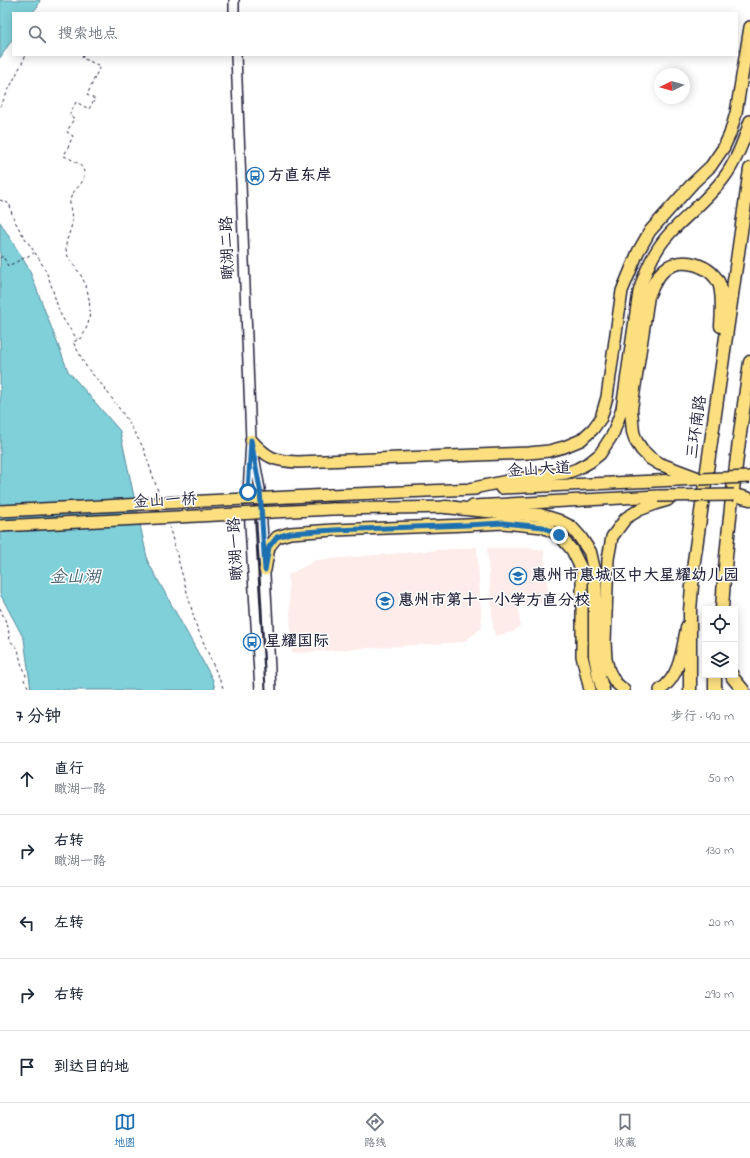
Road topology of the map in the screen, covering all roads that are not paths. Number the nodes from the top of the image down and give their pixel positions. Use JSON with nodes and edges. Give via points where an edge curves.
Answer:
{"nodes":[{"id":1,"x":234,"y":0,"type":"edge"},
{"id":2,"x":234,"y":12,"type":"edge"},
{"id":3,"x":750,"y":28,"type":"edge"},
{"id":4,"x":236,"y":56,"type":"edge"},
{"id":5,"x":750,"y":121,"type":"edge"},
{"id":6,"x":750,"y":169,"type":"edge"},
{"id":7,"x":750,"y":362,"type":"edge"},
{"id":8,"x":749,"y":374,"type":"edge"},
{"id":9,"x":721,"y":375,"type":"junction"},
{"id":10,"x":251,"y":440,"type":"junction"},
{"id":11,"x":750,"y":477,"type":"edge"},
{"id":12,"x":700,"y":479,"type":"junction"},
{"id":13,"x":469,"y":489,"type":"junction"},
{"id":14,"x":734,"y":494,"type":"junction"},
{"id":15,"x":750,"y":494,"type":"edge"},
{"id":16,"x":330,"y":495,"type":"joint"},
{"id":17,"x":750,"y":499,"type":"edge"},
{"id":18,"x":658,"y":500,"type":"junction"},
{"id":19,"x":445,"y":507,"type":"junction"},
{"id":20,"x":332,"y":509,"type":"joint"},
{"id":21,"x":0,"y":511,"type":"edge"},
{"id":22,"x":0,"y":526,"type":"edge"},
{"id":23,"x":265,"y":570,"type":"junction"},
{"id":24,"x":722,"y":606,"type":"edge"},
{"id":25,"x":690,"y":611,"type":"junction"},
{"id":26,"x":258,"y":660,"type":"junction"},
{"id":27,"x":270,"y":660,"type":"junction"},
{"id":28,"x":715,"y":678,"type":"edge"},
{"id":29,"x":734,"y":678,"type":"edge"},
{"id":30,"x":260,"y":690,"type":"edge"},
{"id":31,"x":271,"y":690,"type":"edge"},
{"id":32,"x":590,"y":690,"type":"edge"},
{"id":33,"x":603,"y":690,"type":"edge"},
{"id":34,"x":624,"y":690,"type":"edge"},
{"id":35,"x":660,"y":690,"type":"edge"},
{"id":36,"x":690,"y":690,"type":"edge"},
{"id":37,"x":715,"y":690,"type":"edge"},
{"id":38,"x":743,"y":690,"type":"edge"}],
"edges":[{"from":1,"to":2,"type":"street"},
{"from":3,"to":10,"type":"main road","via":[[736,113],[730,134],[711,166],[650,231],[638,252],[622,291],[607,397],[601,418],[581,440],[549,451],[529,453],[298,462],[271,458]]},
{"from":4,"to":10,"type":"street","name":"瞰湖二路"},
{"from":5,"to":13,"type":"main road","via":[[735,160],[723,179],[669,234],[657,249],[644,274],[639,292],[622,409],[613,434],[600,454],[590,462],[566,473],[517,479]]},
{"from":6,"to":9,"type":"highway","name":"三环南路"},
{"from":7,"to":8,"type":"highway"},
{"from":8,"to":24,"type":"highway","via":[[738,443]]},
{"from":9,"to":12,"type":"highway","via":[[722,300],[716,277],[706,269],[687,262],[665,269],[648,296],[631,409],[633,432],[636,441],[650,458]]},
{"from":9,"to":25,"type":"highway","name":"三环南路","via":[[694,561]]},
{"from":10,"to":23,"type":"street","name":"瞰湖一路","via":[[260,489]]},
{"from":10,"to":26,"type":"street","name":"瞰湖一路","via":[[248,492]]},
{"from":11,"to":12,"type":"main road","name":"金山大道","bridge":true},
{"from":12,"to":13,"type":"main road","name":"金山大道"},
{"from":13,"to":16,"type":"main road","name":"金山大道"},
{"from":14,"to":15,"type":"main road","name":"金山大道"},
{"from":14,"to":17,"type":"highway"},
{"from":14,"to":18,"type":"main road","name":"金山大道","bridge":true,"via":[[690,495]]},
{"from":16,"to":21,"type":"main road","name":"金山一桥","bridge":true},
{"from":18,"to":19,"type":"main road","name":"金山大道"},
{"from":18,"to":34,"type":"main road","via":[[626,518],[612,537],[608,559],[606,659],[609,672]]},
{"from":19,"to":20,"type":"main road","name":"金山大道"},
{"from":19,"to":33,"type":"highway","via":[[540,514],[560,521],[580,537],[590,552],[595,574],[595,656]]},
{"from":20,"to":22,"type":"main road","name":"金山一桥","bridge":true},
{"from":23,"to":27,"type":"street","name":"瞰湖一路"},
{"from":23,"to":32,"type":"main road","via":[[269,547],[277,537],[290,533],[503,523],[543,527],[559,535],[572,550],[582,570],[582,656]]},
{"from":25,"to":35,"type":"main road","via":[[674,676],[667,686]]},
{"from":25,"to":36,"type":"highway","name":"三环南路"},
{"from":26,"to":27,"type":"street"},
{"from":26,"to":30,"type":"street","name":"瞰湖一路"},
{"from":27,"to":31,"type":"street","name":"瞰湖一路"},
{"from":28,"to":37,"type":"highway"},
{"from":29,"to":38,"type":"highway"}]}
